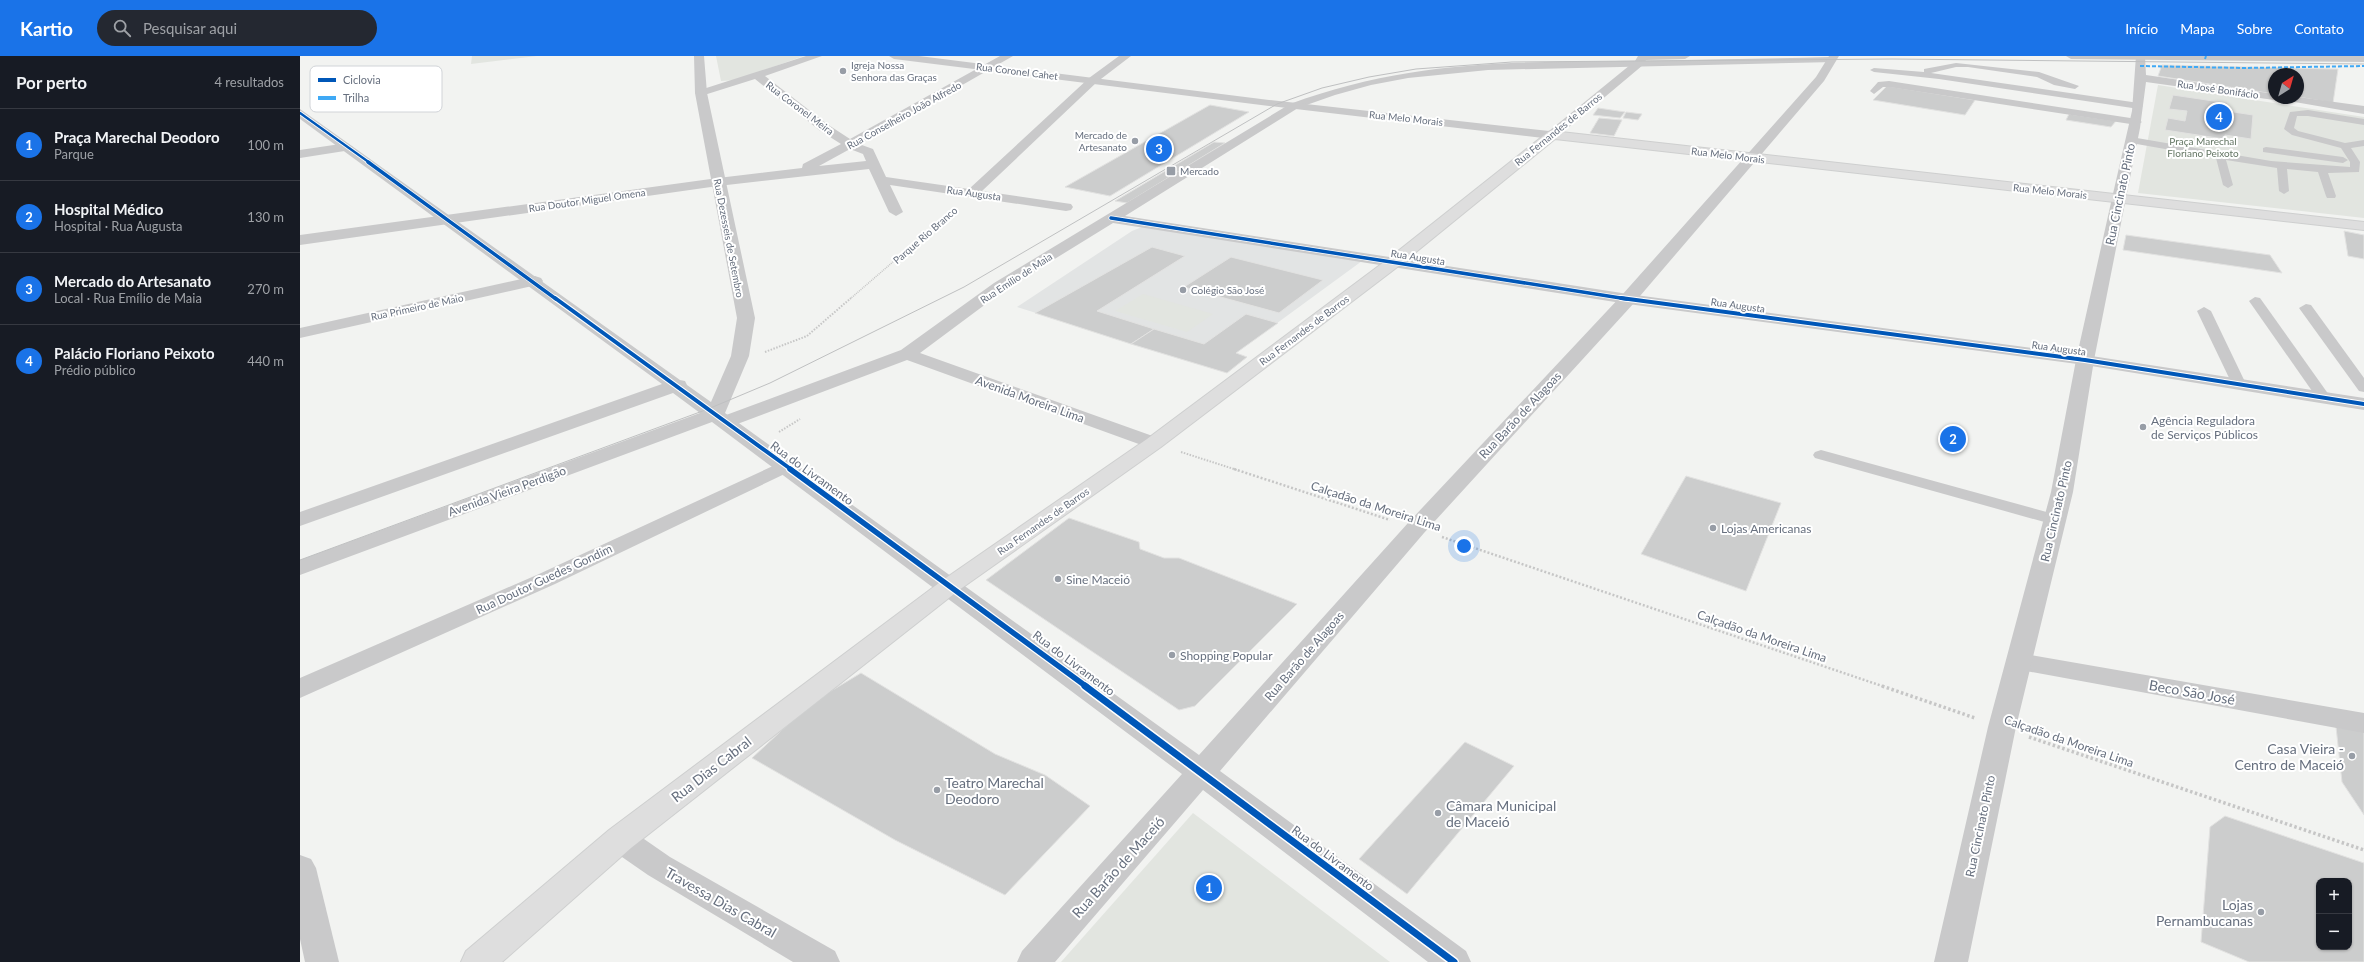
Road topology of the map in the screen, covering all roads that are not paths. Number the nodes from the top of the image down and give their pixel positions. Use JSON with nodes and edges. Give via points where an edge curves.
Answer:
{"nodes":[{"id":1,"x":699,"y":56,"type":"edge"},
{"id":2,"x":816,"y":56,"type":"edge"},
{"id":3,"x":894,"y":56,"type":"edge"},
{"id":4,"x":1008,"y":56,"type":"edge"},
{"id":5,"x":1126,"y":56,"type":"edge"},
{"id":6,"x":1685,"y":56,"type":"edge"},
{"id":7,"x":2072,"y":56,"type":"edge"},
{"id":8,"x":2088,"y":56,"type":"edge"},
{"id":9,"x":2322,"y":56,"type":"edge"},
{"id":10,"x":2140,"y":57,"type":"junction"},
{"id":11,"x":1832,"y":58,"type":"edge"},
{"id":12,"x":2364,"y":59,"type":"edge"},
{"id":13,"x":1640,"y":60,"type":"edge"},
{"id":14,"x":2348,"y":60,"type":"junction"},
{"id":15,"x":1396,"y":66,"type":"dead end"},
{"id":16,"x":989,"y":67,"type":"junction"},
{"id":17,"x":758,"y":76,"type":"junction"},
{"id":18,"x":1093,"y":80,"type":"junction"},
{"id":19,"x":2141,"y":80,"type":"junction"},
{"id":20,"x":2084,"y":87,"type":"dead end"},
{"id":21,"x":1874,"y":91,"type":"dead end"},
{"id":22,"x":701,"y":93,"type":"junction"},
{"id":23,"x":2268,"y":96,"type":"edge"},
{"id":24,"x":2137,"y":98,"type":"junction"},
{"id":25,"x":2304,"y":101,"type":"edge"},
{"id":26,"x":1294,"y":106,"type":"junction"},
{"id":27,"x":2364,"y":110,"type":"edge"},
{"id":28,"x":300,"y":113,"type":"edge"},
{"id":29,"x":2137,"y":122,"type":"junction"},
{"id":30,"x":2364,"y":122,"type":"edge"},
{"id":31,"x":1552,"y":135,"type":"junction"},
{"id":32,"x":2131,"y":140,"type":"junction"},
{"id":33,"x":2288,"y":142,"type":"dead end"},
{"id":34,"x":2364,"y":143,"type":"edge"},
{"id":35,"x":851,"y":145,"type":"junction"},
{"id":36,"x":347,"y":147,"type":"junction"},
{"id":37,"x":2254,"y":148,"type":"dead end"},
{"id":38,"x":2346,"y":148,"type":"junction"},
{"id":39,"x":300,"y":154,"type":"edge"},
{"id":40,"x":2220,"y":155,"type":"junction"},
{"id":41,"x":1751,"y":158,"type":"junction"},
{"id":42,"x":2355,"y":162,"type":"junction"},
{"id":43,"x":874,"y":164,"type":"junction"},
{"id":44,"x":2282,"y":164,"type":"junction"},
{"id":45,"x":2322,"y":169,"type":"junction"},
{"id":46,"x":799,"y":172,"type":"junction"},
{"id":47,"x":881,"y":180,"type":"junction"},
{"id":48,"x":718,"y":182,"type":"junction"},
{"id":49,"x":2228,"y":185,"type":"dead end"},
{"id":50,"x":2284,"y":191,"type":"dead end"},
{"id":51,"x":974,"y":192,"type":"junction"},
{"id":52,"x":2331,"y":196,"type":"dead end"},
{"id":53,"x":2118,"y":198,"type":"junction"},
{"id":54,"x":1066,"y":207,"type":"dead end"},
{"id":55,"x":896,"y":212,"type":"dead end"},
{"id":56,"x":1111,"y":218,"type":"junction"},
{"id":57,"x":447,"y":219,"type":"junction"},
{"id":58,"x":2364,"y":226,"type":"edge"},
{"id":59,"x":300,"y":240,"type":"edge"},
{"id":60,"x":1394,"y":262,"type":"junction"},
{"id":61,"x":535,"y":281,"type":"junction"},
{"id":62,"x":1628,"y":299,"type":"junction"},
{"id":63,"x":2255,"y":301,"type":"dead end"},
{"id":64,"x":2306,"y":308,"type":"dead end"},
{"id":65,"x":2204,"y":311,"type":"dead end"},
{"id":66,"x":300,"y":332,"type":"edge"},
{"id":67,"x":907,"y":354,"type":"junction"},
{"id":68,"x":2085,"y":360,"type":"junction"},
{"id":69,"x":2239,"y":384,"type":"junction"},
{"id":70,"x":678,"y":385,"type":"junction"},
{"id":71,"x":2364,"y":388,"type":"edge"},
{"id":72,"x":2324,"y":398,"type":"junction"},
{"id":73,"x":2364,"y":404,"type":"edge"},
{"id":74,"x":716,"y":415,"type":"junction"},
{"id":75,"x":1154,"y":443,"type":"junction"},
{"id":76,"x":1821,"y":455,"type":"dead end"},
{"id":77,"x":786,"y":466,"type":"junction"},
{"id":78,"x":300,"y":519,"type":"edge"},
{"id":79,"x":2055,"y":520,"type":"junction"},
{"id":80,"x":300,"y":568,"type":"edge"},
{"id":81,"x":951,"y":585,"type":"junction"},
{"id":82,"x":2019,"y":662,"type":"junction"},
{"id":83,"x":300,"y":689,"type":"edge"},
{"id":84,"x":2364,"y":723,"type":"edge"},
{"id":85,"x":1203,"y":772,"type":"junction"},
{"id":86,"x":620,"y":839,"type":"junction"},
{"id":87,"x":300,"y":868,"type":"edge"},
{"id":88,"x":322,"y":962,"type":"edge"},
{"id":89,"x":478,"y":962,"type":"edge"},
{"id":90,"x":823,"y":962,"type":"edge"},
{"id":91,"x":1034,"y":962,"type":"edge"},
{"id":92,"x":1454,"y":962,"type":"edge"},
{"id":93,"x":1951,"y":962,"type":"edge"}],
"edges":[{"from":1,"to":22,"type":"street","name":"Rua Dezesseis de Setembro"},
{"from":2,"to":17,"type":"street"},
{"from":3,"to":16,"type":"street","name":"Rua Coronel Cahet"},
{"from":4,"to":16,"type":"street","name":"Rua Conselheiro João Alfredo"},
{"from":5,"to":18,"type":"street"},
{"from":6,"to":13,"type":"street"},
{"from":7,"to":8,"type":"street"},
{"from":8,"to":10,"type":"street"},
{"from":9,"to":14,"type":"street"},
{"from":10,"to":14,"type":"street"},
{"from":10,"to":19,"type":"street","name":"Rua Cincinato Pinto"},
{"from":11,"to":13,"type":"street"},
{"from":11,"to":41,"type":"street","name":"Rua Barão de Alagoas","via":[[1820,79]]},
{"from":12,"to":14,"type":"street"},
{"from":13,"to":15,"type":"street","via":[[1499,57]]},
{"from":13,"to":26,"type":"street","via":[[1517,65],[1410,74],[1354,85]]},
{"from":13,"to":31,"type":"street","name":"Rua Fernandes de Barros"},
{"from":16,"to":18,"type":"street","name":"Rua Coronel Cahet"},
{"from":16,"to":35,"type":"street","name":"Rua Conselheiro João Alfredo"},
{"from":17,"to":22,"type":"street"},
{"from":17,"to":35,"type":"street","name":"Rua Coronel Meira","via":[[823,127]]},
{"from":18,"to":26,"type":"street","name":"Rua Melo Morais"},
{"from":18,"to":51,"type":"street"},
{"from":19,"to":23,"type":"street","name":"Rua José Bonifácio"},
{"from":19,"to":24,"type":"street","name":"Rua Cincinato Pinto"},
{"from":20,"to":24,"type":"lane","via":[[2057,83],[2039,76],[1968,65],[1922,72],[1877,70]]},
{"from":21,"to":29,"type":"lane","via":[[1881,84],[1889,84]]},
{"from":22,"to":48,"type":"street","name":"Rua Dezesseis de Setembro"},
{"from":24,"to":29,"type":"street","name":"Rua Cincinato Pinto"},
{"from":25,"to":27,"type":"street"},
{"from":26,"to":31,"type":"street","name":"Rua Melo Morais"},
{"from":26,"to":56,"type":"street","name":"Rua Emílio de Maia"},
{"from":28,"to":36,"type":"street","name":"Rua do Livramento"},
{"from":29,"to":32,"type":"street","name":"Rua Cincinato Pinto"},
{"from":30,"to":38,"type":"lane","via":[[2308,113],[2293,114],[2289,129],[2295,133]]},
{"from":31,"to":41,"type":"main road","name":"Rua Melo Morais"},
{"from":31,"to":60,"type":"main road","name":"Rua Fernandes de Barros"},
{"from":32,"to":40,"type":"lane"},
{"from":32,"to":53,"type":"street","name":"Rua Cincinato Pinto"},
{"from":33,"to":38,"type":"lane"},
{"from":34,"to":38,"type":"lane"},
{"from":35,"to":43,"type":"street","name":"Rua Coronel Meira","via":[[868,152]]},
{"from":35,"to":46,"type":"street","name":"Rua Conselheiro João Alfredo"},
{"from":36,"to":39,"type":"street"},
{"from":36,"to":57,"type":"street","name":"Rua do Livramento"},
{"from":37,"to":42,"type":"lane"},
{"from":38,"to":42,"type":"lane"},
{"from":40,"to":44,"type":"lane"},
{"from":40,"to":49,"type":"lane"},
{"from":41,"to":53,"type":"main road","name":"Rua Melo Morais"},
{"from":41,"to":62,"type":"street","name":"Rua Barão de Alagoas"},
{"from":42,"to":45,"type":"lane","via":[[2355,170]]},
{"from":43,"to":46,"type":"street","name":"Rua Doutor Miguel Omena"},
{"from":43,"to":47,"type":"street","name":"Rua Coronel Meira"},
{"from":44,"to":45,"type":"lane"},
{"from":44,"to":50,"type":"lane"},
{"from":45,"to":52,"type":"lane"},
{"from":46,"to":48,"type":"street","name":"Rua Doutor Miguel Omena"},
{"from":47,"to":51,"type":"street","name":"Rua Augusta"},
{"from":47,"to":55,"type":"street","name":"Rua Coronel Meira"},
{"from":48,"to":57,"type":"street","name":"Rua Doutor Miguel Omena"},
{"from":48,"to":74,"type":"street","name":"Rua Dezesseis de Setembro","via":[[746,318],[739,363]]},
{"from":51,"to":54,"type":"street","name":"Rua Augusta"},
{"from":53,"to":58,"type":"main road","name":"Rua Melo Morais"},
{"from":53,"to":68,"type":"street","name":"Rua Cincinato Pinto"},
{"from":56,"to":60,"type":"street","name":"Rua Augusta"},
{"from":56,"to":67,"type":"street","name":"Rua Emílio de Maia","via":[[1000,286]]},
{"from":57,"to":59,"type":"street","name":"Rua Doutor Miguel Omena"},
{"from":57,"to":61,"type":"street","name":"Rua do Livramento"},
{"from":60,"to":62,"type":"street","name":"Rua Augusta"},
{"from":60,"to":75,"type":"main road","name":"Rua Fernandes de Barros"},
{"from":61,"to":66,"type":"street","name":"Rua Primeiro de Maio"},
{"from":61,"to":70,"type":"street","name":"Rua do Livramento"},
{"from":62,"to":68,"type":"street","name":"Rua Augusta"},
{"from":62,"to":85,"type":"street","name":"Rua Barão de Alagoas","via":[[1416,528]]},
{"from":63,"to":72,"type":"lane"},
{"from":64,"to":71,"type":"lane"},
{"from":65,"to":69,"type":"lane"},
{"from":67,"to":74,"type":"street","name":"Rua Emílio de Maia"},
{"from":67,"to":75,"type":"street","name":"Avenida Moreira Lima"},
{"from":68,"to":69,"type":"street","name":"Rua Augusta"},
{"from":68,"to":79,"type":"street","name":"Rua Cincinato Pinto"},
{"from":69,"to":72,"type":"street","name":"Rua Augusta"},
{"from":70,"to":74,"type":"street","name":"Rua do Livramento"},
{"from":70,"to":78,"type":"street"},
{"from":72,"to":73,"type":"street","name":"Rua Augusta"},
{"from":74,"to":77,"type":"street","name":"Rua do Livramento"},
{"from":74,"to":80,"type":"street","name":"Avenida Vieira Perdigão"},
{"from":75,"to":81,"type":"main road","name":"Rua Fernandes de Barros"},
{"from":76,"to":79,"type":"lane"},
{"from":77,"to":81,"type":"street","name":"Rua do Livramento"},
{"from":77,"to":83,"type":"street","name":"Rua Doutor Guedes Gondim","via":[[547,579]]},
{"from":79,"to":82,"type":"street","name":"Rua Cincinato Pinto"},
{"from":81,"to":85,"type":"street","name":"Rua do Livramento"},
{"from":81,"to":86,"type":"main road","name":"Rua Dias Cabral"},
{"from":82,"to":84,"type":"street","name":"Beco São José"},
{"from":82,"to":93,"type":"street","name":"Rua Cincinato Pinto"},
{"from":85,"to":91,"type":"street","name":"Rua Barão de Maceió"},
{"from":85,"to":92,"type":"street","name":"Rua do Livramento"},
{"from":86,"to":89,"type":"main road","name":"Rua Dias Cabral"},
{"from":86,"to":90,"type":"street","name":"Travessa Dias Cabral","via":[[659,866]]},
{"from":87,"to":88,"type":"street"}]}
